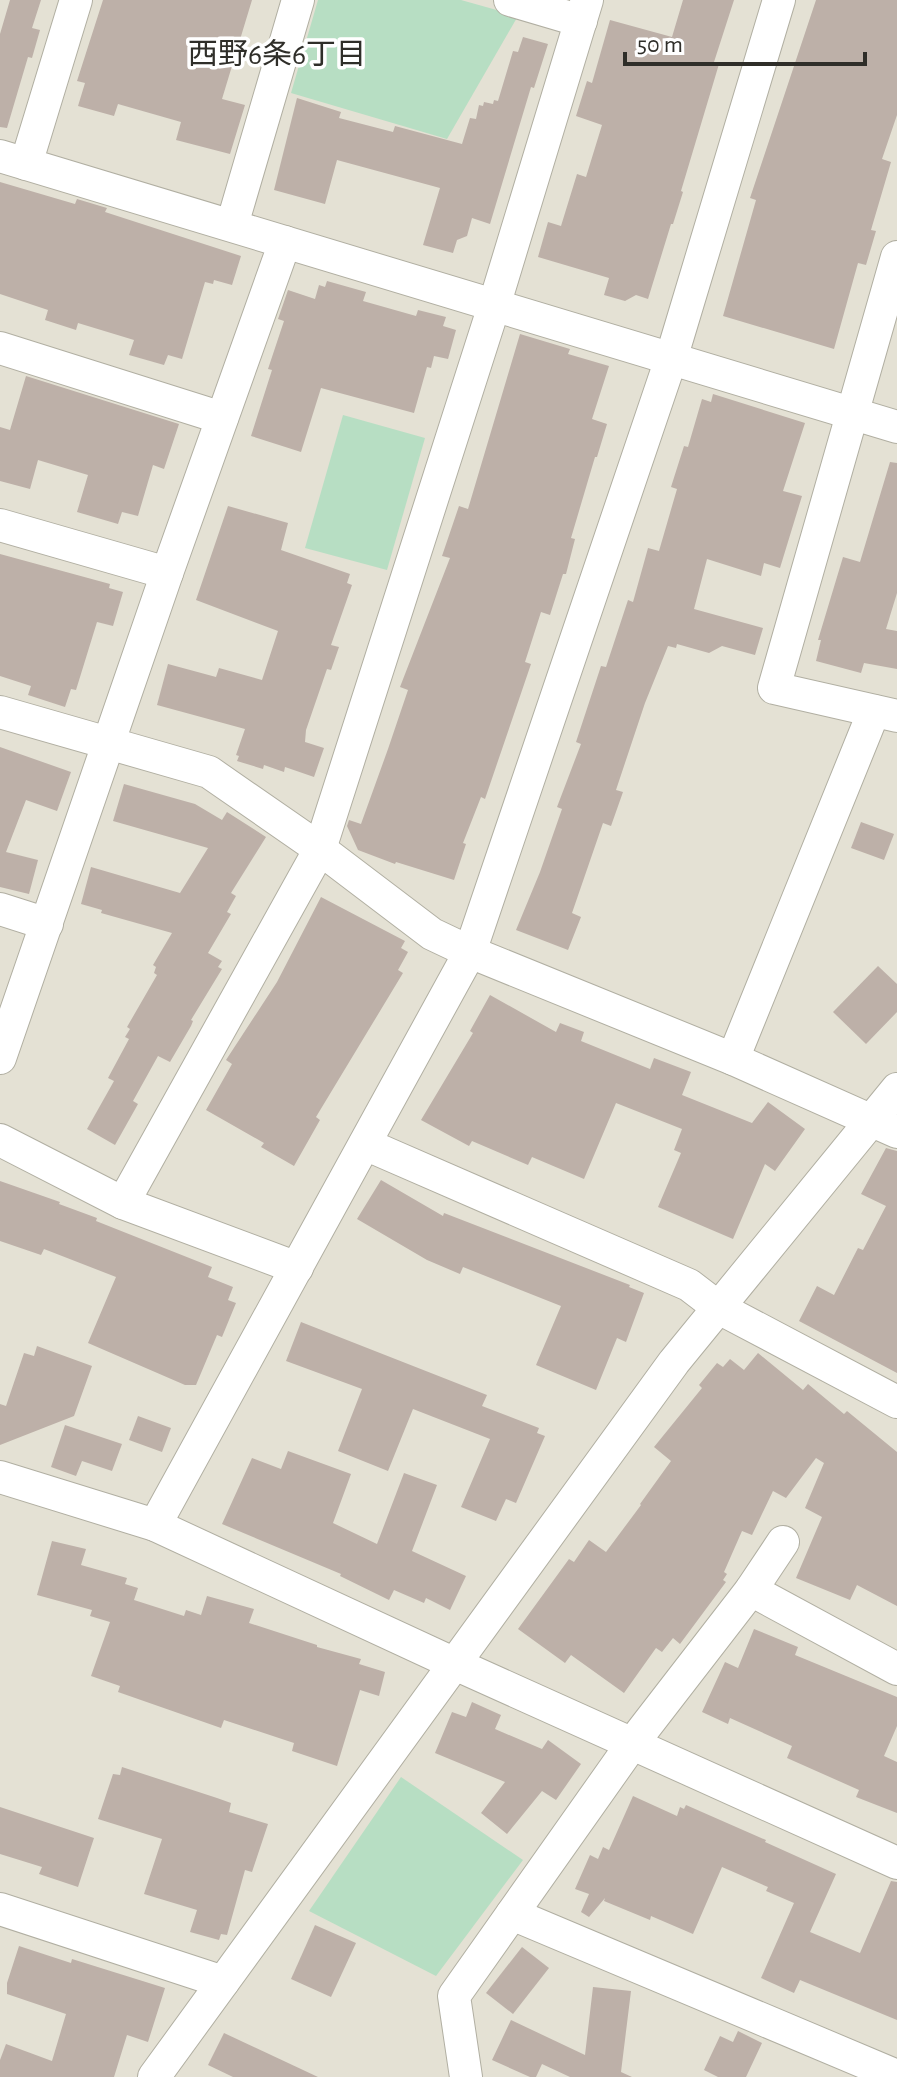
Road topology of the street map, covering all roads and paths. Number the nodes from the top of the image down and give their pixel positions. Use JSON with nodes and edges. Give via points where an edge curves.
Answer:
{"nodes":[{"id":1,"x":76,"y":0,"type":"edge"},
{"id":2,"x":298,"y":0,"type":"edge"},
{"id":3,"x":510,"y":0,"type":"edge"},
{"id":4,"x":779,"y":0,"type":"edge"},
{"id":5,"x":584,"y":11,"type":"edge"},
{"id":6,"x":13,"y":160,"type":"edge"},
{"id":7,"x":232,"y":225,"type":"junction"},
{"id":8,"x":285,"y":242,"type":"junction"},
{"id":9,"x":897,"y":257,"type":"edge"},
{"id":10,"x":494,"y":306,"type":"junction"},
{"id":11,"x":0,"y":348,"type":"edge"},
{"id":12,"x":671,"y":359,"type":"junction"},
{"id":13,"x":854,"y":414,"type":"junction"},
{"id":14,"x":222,"y":418,"type":"junction"},
{"id":15,"x":897,"y":427,"type":"edge"},
{"id":16,"x":0,"y":525,"type":"edge"},
{"id":17,"x":167,"y":573,"type":"junction"},
{"id":18,"x":0,"y":712,"type":"edge"},
{"id":19,"x":886,"y":713,"type":"edge"},
{"id":20,"x":108,"y":744,"type":"junction"},
{"id":21,"x":320,"y":849,"type":"junction"},
{"id":22,"x":0,"y":909,"type":"edge"},
{"id":23,"x":47,"y":924,"type":"junction"},
{"id":24,"x":470,"y":952,"type":"junction"},
{"id":25,"x":0,"y":1058,"type":"edge"},
{"id":26,"x":733,"y":1059,"type":"junction"},
{"id":27,"x":897,"y":1089,"type":"edge"},
{"id":28,"x":885,"y":1126,"type":"edge"},
{"id":29,"x":0,"y":1140,"type":"edge"},
{"id":30,"x":365,"y":1144,"type":"junction"},
{"id":31,"x":123,"y":1203,"type":"junction"},
{"id":32,"x":297,"y":1268,"type":"junction"},
{"id":33,"x":719,"y":1308,"type":"junction"},
{"id":34,"x":897,"y":1402,"type":"edge"},
{"id":35,"x":0,"y":1477,"type":"edge"},
{"id":36,"x":155,"y":1525,"type":"junction"},
{"id":37,"x":783,"y":1542,"type":"dead end"},
{"id":38,"x":751,"y":1590,"type":"junction"},
{"id":39,"x":455,"y":1664,"type":"junction"},
{"id":40,"x":897,"y":1669,"type":"edge"},
{"id":41,"x":632,"y":1744,"type":"junction"},
{"id":42,"x":897,"y":1863,"type":"edge"},
{"id":43,"x":0,"y":1909,"type":"edge"},
{"id":44,"x":512,"y":1914,"type":"junction"},
{"id":45,"x":223,"y":1982,"type":"junction"},
{"id":46,"x":897,"y":2076,"type":"edge"},
{"id":47,"x":154,"y":2077,"type":"edge"},
{"id":48,"x":466,"y":2077,"type":"edge"}],
"edges":[{"from":1,"to":6,"type":"street"},
{"from":2,"to":7,"type":"street"},
{"from":3,"to":5,"type":"street"},
{"from":4,"to":12,"type":"street"},
{"from":5,"to":10,"type":"street"},
{"from":6,"to":7,"type":"street"},
{"from":7,"to":8,"type":"street"},
{"from":8,"to":10,"type":"street"},
{"from":8,"to":14,"type":"street"},
{"from":9,"to":13,"type":"street"},
{"from":10,"to":12,"type":"street"},
{"from":10,"to":21,"type":"street"},
{"from":11,"to":14,"type":"street"},
{"from":12,"to":13,"type":"street"},
{"from":12,"to":24,"type":"street"},
{"from":13,"to":15,"type":"street"},
{"from":13,"to":19,"type":"street","via":[[774,688]]},
{"from":14,"to":17,"type":"street"},
{"from":16,"to":17,"type":"street"},
{"from":17,"to":20,"type":"street"},
{"from":18,"to":20,"type":"street"},
{"from":19,"to":26,"type":"street"},
{"from":20,"to":21,"type":"street","via":[[209,772]]},
{"from":20,"to":23,"type":"street"},
{"from":21,"to":24,"type":"street","via":[[432,934]]},
{"from":21,"to":31,"type":"street"},
{"from":22,"to":23,"type":"street"},
{"from":23,"to":25,"type":"street"},
{"from":24,"to":26,"type":"street"},
{"from":24,"to":30,"type":"street"},
{"from":26,"to":28,"type":"street"},
{"from":27,"to":28,"type":"street"},
{"from":28,"to":33,"type":"street"},
{"from":29,"to":31,"type":"street"},
{"from":30,"to":32,"type":"street"},
{"from":30,"to":33,"type":"street","via":[[689,1285]]},
{"from":31,"to":32,"type":"street"},
{"from":32,"to":36,"type":"street"},
{"from":33,"to":34,"type":"street"},
{"from":33,"to":39,"type":"street"},
{"from":35,"to":36,"type":"street"},
{"from":36,"to":39,"type":"street"},
{"from":37,"to":38,"type":"street"},
{"from":38,"to":40,"type":"street"},
{"from":38,"to":41,"type":"street"},
{"from":39,"to":41,"type":"street"},
{"from":39,"to":45,"type":"street"},
{"from":41,"to":42,"type":"street"},
{"from":41,"to":44,"type":"street"},
{"from":43,"to":45,"type":"street"},
{"from":44,"to":46,"type":"street"},
{"from":44,"to":48,"type":"street","via":[[454,1996]]},
{"from":45,"to":47,"type":"street"}]}
